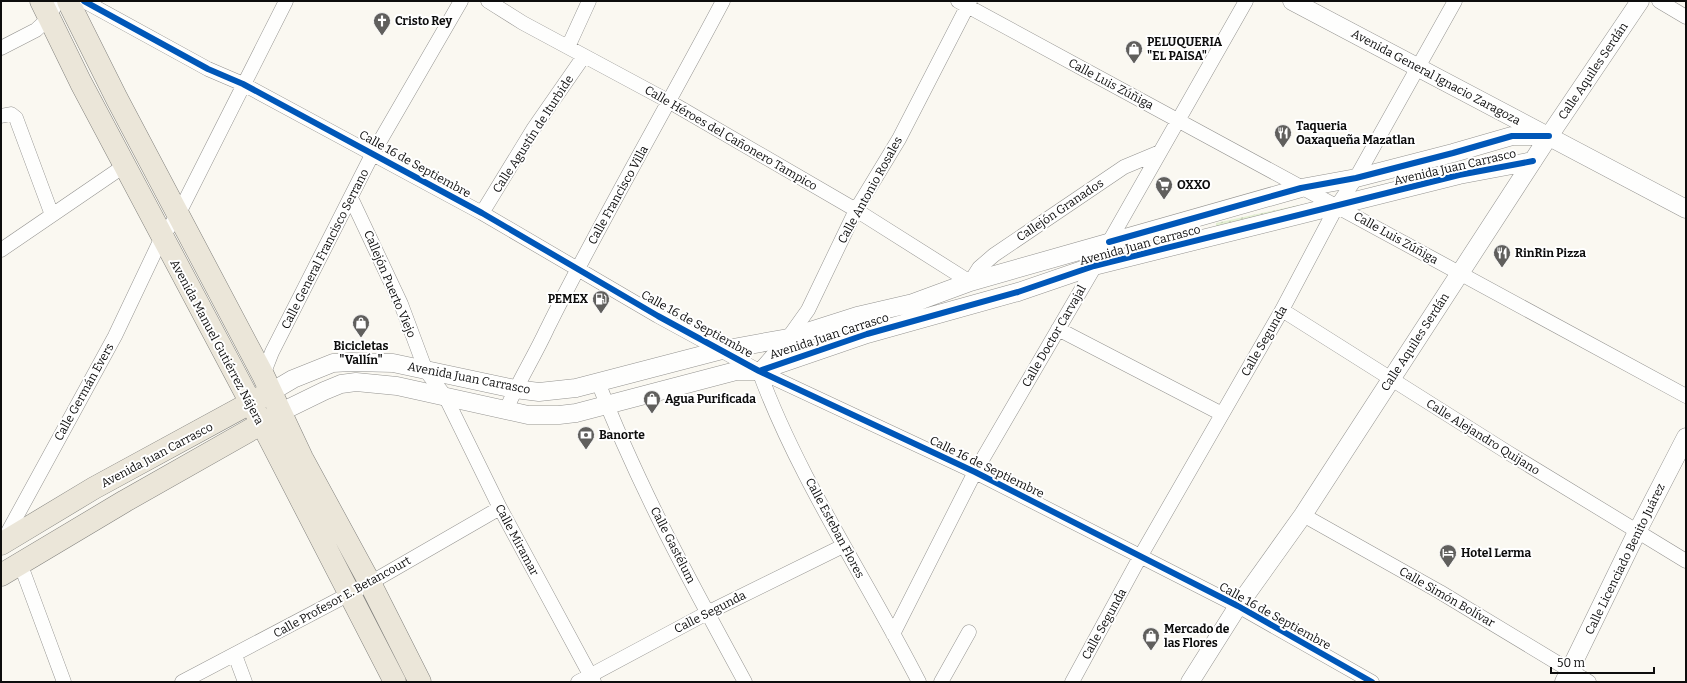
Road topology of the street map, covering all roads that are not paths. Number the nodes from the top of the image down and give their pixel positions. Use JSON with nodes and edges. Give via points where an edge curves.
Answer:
{"nodes":[{"id":1,"x":68,"y":1,"type":"edge"},
{"id":2,"x":84,"y":1,"type":"edge"},
{"id":3,"x":286,"y":1,"type":"edge"},
{"id":4,"x":461,"y":1,"type":"edge"},
{"id":5,"x":488,"y":1,"type":"edge"},
{"id":6,"x":589,"y":1,"type":"edge"},
{"id":7,"x":723,"y":1,"type":"edge"},
{"id":8,"x":1246,"y":1,"type":"edge"},
{"id":9,"x":1292,"y":1,"type":"edge"},
{"id":10,"x":1455,"y":1,"type":"edge"},
{"id":11,"x":1640,"y":1,"type":"edge"},
{"id":12,"x":1659,"y":1,"type":"edge"},
{"id":13,"x":965,"y":3,"type":"edge"},
{"id":14,"x":49,"y":7,"type":"edge"},
{"id":15,"x":1686,"y":17,"type":"edge"},
{"id":16,"x":568,"y":47,"type":"junction"},
{"id":17,"x":1,"y":48,"type":"edge"},
{"id":18,"x":584,"y":56,"type":"junction"},
{"id":19,"x":1418,"y":67,"type":"junction"},
{"id":20,"x":243,"y":84,"type":"junction"},
{"id":21,"x":670,"y":102,"type":"junction"},
{"id":22,"x":1,"y":116,"type":"edge"},
{"id":23,"x":1179,"y":120,"type":"junction"},
{"id":24,"x":1549,"y":136,"type":"junction"},
{"id":25,"x":1160,"y":152,"type":"junction"},
{"id":26,"x":373,"y":153,"type":"junction"},
{"id":27,"x":1453,"y":153,"type":"junction"},
{"id":28,"x":1533,"y":161,"type":"junction"},
{"id":29,"x":124,"y":166,"type":"junction"},
{"id":30,"x":1459,"y":175,"type":"junction"},
{"id":31,"x":1356,"y":178,"type":"junction"},
{"id":32,"x":1301,"y":188,"type":"junction"},
{"id":33,"x":351,"y":198,"type":"junction"},
{"id":34,"x":1684,"y":203,"type":"edge"},
{"id":35,"x":1337,"y":206,"type":"junction"},
{"id":36,"x":856,"y":210,"type":"junction"},
{"id":37,"x":482,"y":213,"type":"junction"},
{"id":38,"x":178,"y":214,"type":"junction"},
{"id":39,"x":1206,"y":214,"type":"junction"},
{"id":40,"x":52,"y":215,"type":"junction"},
{"id":41,"x":1212,"y":237,"type":"junction"},
{"id":42,"x":162,"y":238,"type":"junction"},
{"id":43,"x":1109,"y":242,"type":"junction"},
{"id":44,"x":1,"y":250,"type":"edge"},
{"id":45,"x":1094,"y":266,"type":"junction"},
{"id":46,"x":578,"y":268,"type":"junction"},
{"id":47,"x":1460,"y":273,"type":"junction"},
{"id":48,"x":970,"y":282,"type":"junction"},
{"id":49,"x":976,"y":303,"type":"junction"},
{"id":50,"x":1282,"y":310,"type":"junction"},
{"id":51,"x":1058,"y":329,"type":"junction"},
{"id":52,"x":788,"y":338,"type":"junction"},
{"id":53,"x":722,"y":350,"type":"junction"},
{"id":54,"x":426,"y":371,"type":"junction"},
{"id":55,"x":759,"y":371,"type":"junction"},
{"id":56,"x":1391,"y":379,"type":"junction"},
{"id":57,"x":598,"y":382,"type":"junction"},
{"id":58,"x":267,"y":383,"type":"junction"},
{"id":59,"x":515,"y":389,"type":"junction"},
{"id":60,"x":445,"y":396,"type":"junction"},
{"id":61,"x":1686,"y":396,"type":"edge"},
{"id":62,"x":251,"y":404,"type":"junction"},
{"id":63,"x":606,"y":405,"type":"junction"},
{"id":64,"x":506,"y":410,"type":"junction"},
{"id":65,"x":281,"y":412,"type":"junction"},
{"id":66,"x":1222,"y":414,"type":"junction"},
{"id":67,"x":262,"y":424,"type":"junction"},
{"id":68,"x":1686,"y":437,"type":"edge"},
{"id":69,"x":975,"y":472,"type":"junction"},
{"id":70,"x":500,"y":508,"type":"junction"},
{"id":71,"x":1303,"y":516,"type":"junction"},
{"id":72,"x":1638,"y":530,"type":"junction"},
{"id":73,"x":1,"y":544,"type":"edge"},
{"id":74,"x":843,"y":546,"type":"junction"},
{"id":75,"x":1140,"y":557,"type":"junction"},
{"id":76,"x":1686,"y":561,"type":"edge"},
{"id":77,"x":20,"y":563,"type":"junction"},
{"id":78,"x":1,"y":576,"type":"edge"},
{"id":79,"x":370,"y":583,"type":"junction"},
{"id":80,"x":349,"y":594,"type":"junction"},
{"id":81,"x":1238,"y":606,"type":"junction"},
{"id":82,"x":707,"y":613,"type":"junction"},
{"id":83,"x":970,"y":632,"type":"dead end"},
{"id":84,"x":893,"y":634,"type":"junction"},
{"id":85,"x":235,"y":655,"type":"junction"},
{"id":86,"x":1567,"y":676,"type":"edge"},
{"id":87,"x":588,"y":680,"type":"edge"},
{"id":88,"x":64,"y":682,"type":"edge"},
{"id":89,"x":182,"y":682,"type":"edge"},
{"id":90,"x":245,"y":682,"type":"edge"},
{"id":91,"x":395,"y":682,"type":"edge"},
{"id":92,"x":420,"y":682,"type":"edge"},
{"id":93,"x":745,"y":682,"type":"edge"},
{"id":94,"x":918,"y":682,"type":"edge"},
{"id":95,"x":941,"y":682,"type":"edge"},
{"id":96,"x":1072,"y":682,"type":"edge"},
{"id":97,"x":1190,"y":682,"type":"edge"},
{"id":98,"x":1372,"y":682,"type":"edge"},
{"id":99,"x":1590,"y":682,"type":"edge"}],
"edges":[{"from":1,"to":38,"type":"main road","name":"Avenida Manuel Gutiérrez Nájera"},
{"from":2,"to":20,"type":"street","name":"Calle 16 de Septiembre","via":[[208,69]]},
{"from":3,"to":20,"type":"street"},
{"from":4,"to":26,"type":"street","name":"Calle General Francisco Serrano"},
{"from":5,"to":16,"type":"street","name":"Calle Héroes del Cañonero Tampico"},
{"from":6,"to":16,"type":"street"},
{"from":7,"to":21,"type":"street","name":"Calle Francisco Villa"},
{"from":8,"to":23,"type":"street","name":"Calle Doctor Carvajal"},
{"from":9,"to":19,"type":"street","name":"Avenida General Ignacio Zaragoza"},
{"from":10,"to":19,"type":"street","name":"Calle Segunda"},
{"from":11,"to":24,"type":"street","name":"Calle Aquiles Serdán"},
{"from":12,"to":15,"type":"street"},
{"from":13,"to":23,"type":"street","name":"Calle Luis Zúñiga"},
{"from":13,"to":36,"type":"street","name":"Calle Antonio Rosales","via":[[900,139]]},
{"from":14,"to":17,"type":"street","via":[[36,30]]},
{"from":14,"to":29,"type":"main road","name":"Avenida Manuel Gutiérrez Nájera"},
{"from":16,"to":18,"type":"street","name":"Calle Héroes del Cañonero Tampico"},
{"from":18,"to":21,"type":"street","name":"Calle Héroes del Cañonero Tampico"},
{"from":18,"to":37,"type":"street","name":"Calle Agustín de Iturbide","via":[[534,128]]},
{"from":19,"to":24,"type":"street","name":"Avenida General Ignacio Zaragoza"},
{"from":19,"to":31,"type":"street","name":"Calle Segunda"},
{"from":20,"to":26,"type":"street","name":"Calle 16 de Septiembre"},
{"from":20,"to":38,"type":"street"},
{"from":21,"to":36,"type":"street","name":"Calle Héroes del Cañonero Tampico"},
{"from":21,"to":46,"type":"street","name":"Calle Francisco Villa"},
{"from":22,"to":40,"type":"street","via":[[11,114],[16,118]]},
{"from":23,"to":25,"type":"street","name":"Calle Doctor Carvajal"},
{"from":23,"to":32,"type":"street","name":"Calle Luis Zúñiga"},
{"from":24,"to":27,"type":"street","name":"Avenida Juan Carrasco","via":[[1512,136]]},
{"from":24,"to":28,"type":"street","name":"Calle Aquiles Serdán"},
{"from":24,"to":34,"type":"street","name":"Avenida General Ignacio Zaragoza"},
{"from":25,"to":43,"type":"street","name":"Calle Doctor Carvajal"},
{"from":25,"to":48,"type":"street","name":"Callejón Granados","via":[[1124,167],[994,255],[979,268]]},
{"from":26,"to":33,"type":"street","name":"Calle General Francisco Serrano"},
{"from":26,"to":37,"type":"street","name":"Calle 16 de Septiembre"},
{"from":27,"to":30,"type":"street"},
{"from":27,"to":31,"type":"street","name":"Avenida Juan Carrasco"},
{"from":28,"to":30,"type":"street","name":"Avenida Juan Carrasco"},
{"from":28,"to":47,"type":"street","name":"Calle Aquiles Serdán"},
{"from":29,"to":40,"type":"street"},
{"from":29,"to":42,"type":"main road","name":"Avenida Manuel Gutiérrez Nájera"},
{"from":30,"to":35,"type":"street","name":"Avenida Juan Carrasco"},
{"from":31,"to":32,"type":"street","name":"Avenida Juan Carrasco"},
{"from":31,"to":35,"type":"street","name":"Calle Segunda"},
{"from":32,"to":35,"type":"street","name":"Calle Luis Zúñiga"},
{"from":32,"to":39,"type":"street","name":"Avenida Juan Carrasco"},
{"from":33,"to":54,"type":"street","name":"Callejón Puerto Viejo","via":[[401,304]]},
{"from":33,"to":58,"type":"street","name":"Calle General Francisco Serrano","via":[[272,352]]},
{"from":35,"to":41,"type":"street","name":"Avenida Juan Carrasco"},
{"from":35,"to":47,"type":"street","name":"Calle Luis Zúñiga"},
{"from":35,"to":50,"type":"street","name":"Calle Segunda"},
{"from":36,"to":48,"type":"street","name":"Calle Héroes del Cañonero Tampico"},
{"from":36,"to":52,"type":"street","name":"Calle Antonio Rosales","via":[[808,310]]},
{"from":37,"to":46,"type":"street","name":"Calle 16 de Septiembre"},
{"from":38,"to":42,"type":"street","name":"Calle Germán Evers"},
{"from":38,"to":58,"type":"main road","name":"Avenida Manuel Gutiérrez Nájera"},
{"from":39,"to":41,"type":"street"},
{"from":39,"to":43,"type":"street","name":"Avenida Juan Carrasco"},
{"from":40,"to":44,"type":"street"},
{"from":41,"to":45,"type":"street","name":"Avenida Juan Carrasco"},
{"from":42,"to":62,"type":"main road","name":"Avenida Manuel Gutiérrez Nájera"},
{"from":42,"to":73,"type":"street","name":"Calle Germán Evers","via":[[115,336]]},
{"from":43,"to":45,"type":"street","name":"Calle Doctor Carvajal"},
{"from":43,"to":48,"type":"street","name":"Avenida Juan Carrasco"},
{"from":45,"to":49,"type":"street","name":"Avenida Juan Carrasco","via":[[1018,292]]},
{"from":45,"to":51,"type":"street","name":"Calle Doctor Carvajal"},
{"from":46,"to":53,"type":"street","name":"Calle 16 de Septiembre","via":[[658,316]]},
{"from":46,"to":59,"type":"street","name":"Calle Francisco Villa"},
{"from":47,"to":56,"type":"street","name":"Calle Aquiles Serdán"},
{"from":47,"to":61,"type":"street","name":"Calle Luis Zúñiga"},
{"from":48,"to":49,"type":"street"},
{"from":48,"to":52,"type":"street","name":"Avenida Juan Carrasco","via":[[913,303],[857,316]]},
{"from":49,"to":55,"type":"street","name":"Avenida Juan Carrasco","via":[[866,334]]},
{"from":50,"to":56,"type":"street","name":"Calle Alejandro Quijano"},
{"from":50,"to":66,"type":"street","name":"Calle Segunda"},
{"from":51,"to":66,"type":"street"},
{"from":51,"to":69,"type":"street","name":"Calle Doctor Carvajal"},
{"from":52,"to":53,"type":"street","name":"Avenida Juan Carrasco"},
{"from":52,"to":55,"type":"street","name":"Calle Antonio Rosales"},
{"from":53,"to":55,"type":"street","name":"Calle 16 de Septiembre"},
{"from":53,"to":57,"type":"street","name":"Avenida Juan Carrasco"},
{"from":54,"to":58,"type":"street","name":"Avenida Juan Carrasco","via":[[393,363],[333,364],[293,379]]},
{"from":54,"to":59,"type":"street","name":"Avenida Juan Carrasco"},
{"from":54,"to":60,"type":"street","name":"Callejón Puerto Viejo"},
{"from":55,"to":63,"type":"street","name":"Avenida Juan Carrasco","via":[[736,371]]},
{"from":55,"to":69,"type":"street","name":"Calle 16 de Septiembre"},
{"from":55,"to":74,"type":"street","name":"Calle Esteban Flores","via":[[780,423]]},
{"from":56,"to":71,"type":"street","name":"Calle Aquiles Serdán"},
{"from":56,"to":72,"type":"street","name":"Calle Alejandro Quijano"},
{"from":57,"to":59,"type":"street","name":"Avenida Juan Carrasco","via":[[556,392]]},
{"from":57,"to":63,"type":"street","name":"Calle Gastélum"},
{"from":58,"to":62,"type":"main road","name":"Avenida Juan Carrasco"},
{"from":58,"to":65,"type":"main road","name":"Avenida Manuel Gutiérrez Nájera"},
{"from":59,"to":64,"type":"street","name":"Calle Francisco Villa"},
{"from":60,"to":64,"type":"street","name":"Avenida Juan Carrasco"},
{"from":60,"to":65,"type":"street","name":"Avenida Juan Carrasco","via":[[377,383],[356,382],[341,384]]},
{"from":60,"to":70,"type":"street","name":"Calle Miramar"},
{"from":62,"to":67,"type":"main road","name":"Avenida Manuel Gutiérrez Nájera"},
{"from":62,"to":73,"type":"main road","name":"Avenida Juan Carrasco","via":[[94,488]]},
{"from":63,"to":64,"type":"street","name":"Avenida Juan Carrasco","via":[[559,415],[528,415]]},
{"from":63,"to":82,"type":"street","name":"Calle Gastélum","via":[[631,463]]},
{"from":65,"to":67,"type":"main road","name":"Avenida Juan Carrasco"},
{"from":65,"to":79,"type":"main road","name":"Avenida Manuel Gutiérrez Nájera","via":[[302,458]]},
{"from":66,"to":75,"type":"street","name":"Calle Segunda"},
{"from":67,"to":77,"type":"main road","name":"Avenida Juan Carrasco"},
{"from":67,"to":80,"type":"main road","name":"Avenida Manuel Gutiérrez Nájera"},
{"from":68,"to":72,"type":"street","name":"Calle Licenciado Benito Juárez"},
{"from":69,"to":75,"type":"street","name":"Calle 16 de Septiembre"},
{"from":69,"to":84,"type":"street","name":"Calle Doctor Carvajal"},
{"from":70,"to":79,"type":"street","name":"Calle Profesor E. Betancourt"},
{"from":70,"to":87,"type":"street","name":"Calle Miramar"},
{"from":71,"to":81,"type":"street","name":"Calle Aquiles Serdán"},
{"from":71,"to":86,"type":"street","name":"Calle Simón Bolívar","via":[[1440,592]]},
{"from":72,"to":76,"type":"street","name":"Calle Alejandro Quijano"},
{"from":72,"to":86,"type":"street","name":"Calle Licenciado Benito Juárez"},
{"from":74,"to":82,"type":"street","name":"Calle Segunda"},
{"from":74,"to":84,"type":"street","name":"Calle Esteban Flores"},
{"from":75,"to":81,"type":"street","name":"Calle 16 de Septiembre"},
{"from":75,"to":96,"type":"street","name":"Calle Segunda"},
{"from":77,"to":78,"type":"main road","name":"Avenida Juan Carrasco"},
{"from":77,"to":88,"type":"street"},
{"from":79,"to":80,"type":"street","name":"Calle Profesor E. Betancourt"},
{"from":79,"to":92,"type":"main road","name":"Avenida Manuel Gutiérrez Nájera"},
{"from":80,"to":85,"type":"street","name":"Calle Profesor E. Betancourt"},
{"from":80,"to":91,"type":"main road","name":"Avenida Manuel Gutiérrez Nájera"},
{"from":81,"to":97,"type":"street","name":"Calle Aquiles Serdán"},
{"from":81,"to":98,"type":"street","name":"Calle 16 de Septiembre"},
{"from":82,"to":87,"type":"street","name":"Calle Segunda"},
{"from":82,"to":93,"type":"street","name":"Calle Gastélum"},
{"from":83,"to":95,"type":"street"},
{"from":84,"to":94,"type":"street","name":"Calle Esteban Flores"},
{"from":85,"to":89,"type":"street","name":"Calle Profesor E. Betancourt"},
{"from":85,"to":90,"type":"street"},
{"from":86,"to":99,"type":"street","name":"Calle Simón Bolívar"}]}
